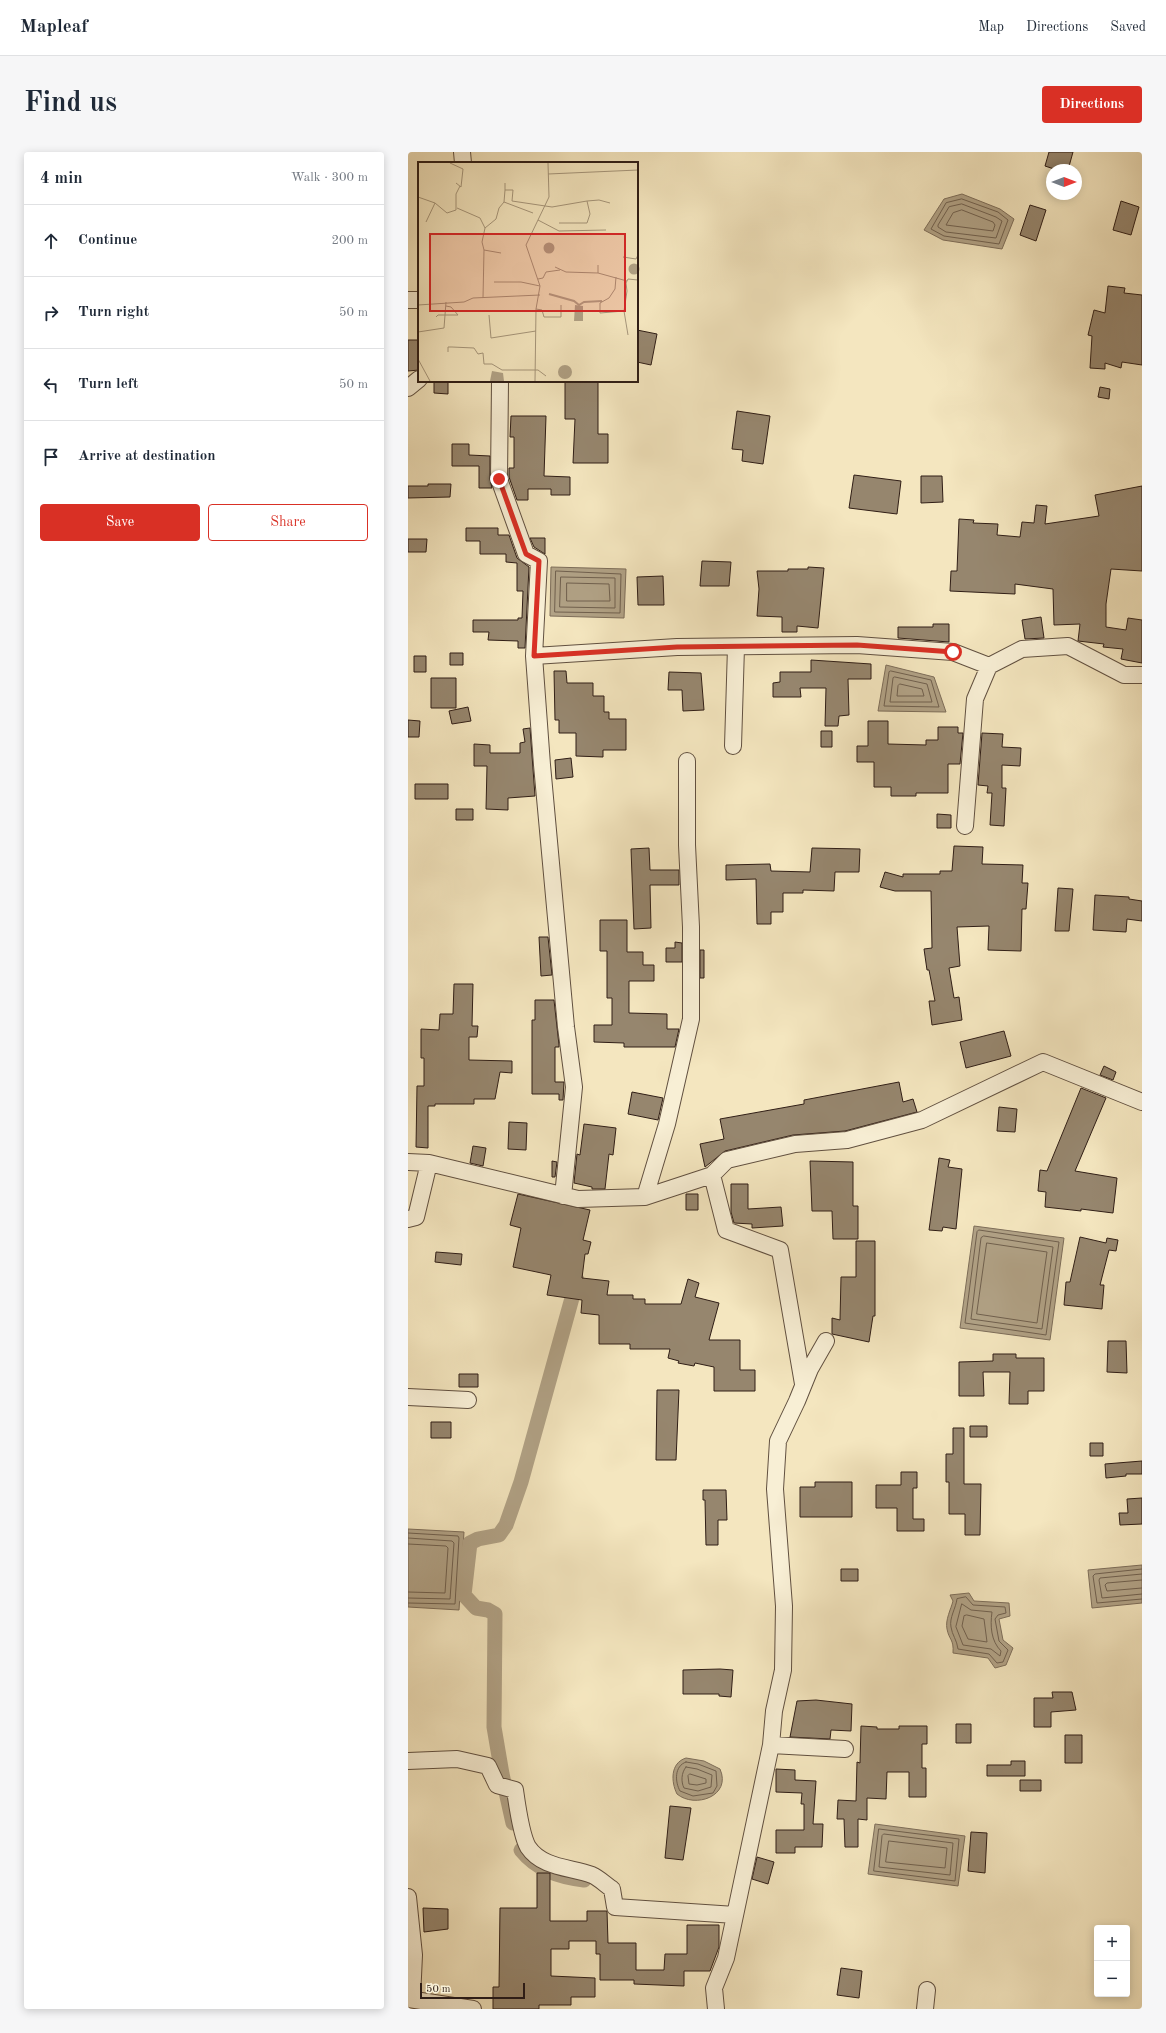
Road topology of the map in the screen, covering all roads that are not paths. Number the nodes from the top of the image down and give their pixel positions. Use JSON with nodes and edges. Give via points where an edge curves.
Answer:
{"nodes":[{"id":1,"x":462,"y":152,"type":"edge"},
{"id":2,"x":463,"y":162,"type":"edge"},
{"id":3,"x":418,"y":381,"type":"edge"},
{"id":4,"x":500,"y":382,"type":"edge"},
{"id":5,"x":408,"y":388,"type":"edge"},
{"id":6,"x":736,"y":647,"type":"junction"},
{"id":7,"x":534,"y":656,"type":"junction"},
{"id":8,"x":989,"y":666,"type":"junction"},
{"id":9,"x":1142,"y":675,"type":"edge"},
{"id":10,"x":733,"y":746,"type":"dead end"},
{"id":11,"x":687,"y":761,"type":"dead end"},
{"id":12,"x":965,"y":826,"type":"dead end"},
{"id":13,"x":1142,"y":1102,"type":"edge"},
{"id":14,"x":408,"y":1162,"type":"edge"},
{"id":15,"x":429,"y":1163,"type":"junction"},
{"id":16,"x":712,"y":1175,"type":"junction"},
{"id":17,"x":563,"y":1196,"type":"junction"},
{"id":18,"x":645,"y":1197,"type":"junction"},
{"id":19,"x":408,"y":1219,"type":"edge"},
{"id":20,"x":826,"y":1341,"type":"dead end"},
{"id":21,"x":803,"y":1385,"type":"junction"},
{"id":22,"x":408,"y":1397,"type":"edge"},
{"id":23,"x":468,"y":1400,"type":"dead end"},
{"id":24,"x":771,"y":1745,"type":"junction"},
{"id":25,"x":845,"y":1749,"type":"dead end"},
{"id":26,"x":408,"y":1760,"type":"edge"},
{"id":27,"x":408,"y":1897,"type":"edge"},
{"id":28,"x":735,"y":1915,"type":"junction"},
{"id":29,"x":928,"y":1990,"type":"dead end"},
{"id":30,"x":410,"y":1998,"type":"edge"},
{"id":31,"x":473,"y":2009,"type":"edge"},
{"id":32,"x":716,"y":2009,"type":"edge"},
{"id":33,"x":925,"y":2009,"type":"edge"}],
"edges":[{"from":1,"to":2,"type":"street"},
{"from":3,"to":5,"type":"street"},
{"from":4,"to":7,"type":"street","via":[[499,479],[526,554],[539,561]]},
{"from":6,"to":7,"type":"street","via":[[677,647]]},
{"from":6,"to":8,"type":"street","via":[[857,645],[946,651]]},
{"from":6,"to":10,"type":"street"},
{"from":7,"to":17,"type":"street","via":[[566,1028],[574,1087]]},
{"from":8,"to":9,"type":"street","via":[[1022,649],[1068,646],[1124,675]]},
{"from":8,"to":12,"type":"street","via":[[975,699]]},
{"from":11,"to":18,"type":"street","via":[[692,1019],[667,1124]]},
{"from":13,"to":16,"type":"street","via":[[1043,1062],[922,1120],[847,1140],[794,1144],[727,1160]]},
{"from":14,"to":15,"type":"street"},
{"from":15,"to":17,"type":"street"},
{"from":15,"to":19,"type":"street","via":[[416,1217]]},
{"from":16,"to":18,"type":"street"},
{"from":16,"to":21,"type":"street","via":[[726,1230],[780,1250]]},
{"from":17,"to":18,"type":"street","via":[[578,1199]]},
{"from":20,"to":21,"type":"street"},
{"from":21,"to":24,"type":"street","via":[[778,1441],[775,1488],[784,1606],[783,1663]]},
{"from":22,"to":23,"type":"street"},
{"from":24,"to":25,"type":"street"},
{"from":24,"to":28,"type":"street"},
{"from":26,"to":28,"type":"street","via":[[457,1759],[488,1766],[497,1785],[515,1790],[528,1846],[537,1857],[565,1869],[592,1875],[612,1889],[616,1907]]},
{"from":27,"to":30,"type":"street","via":[[414,1955]]},
{"from":28,"to":32,"type":"street","via":[[726,1958],[714,1988]]},
{"from":29,"to":33,"type":"street"},
{"from":30,"to":31,"type":"street"}]}
